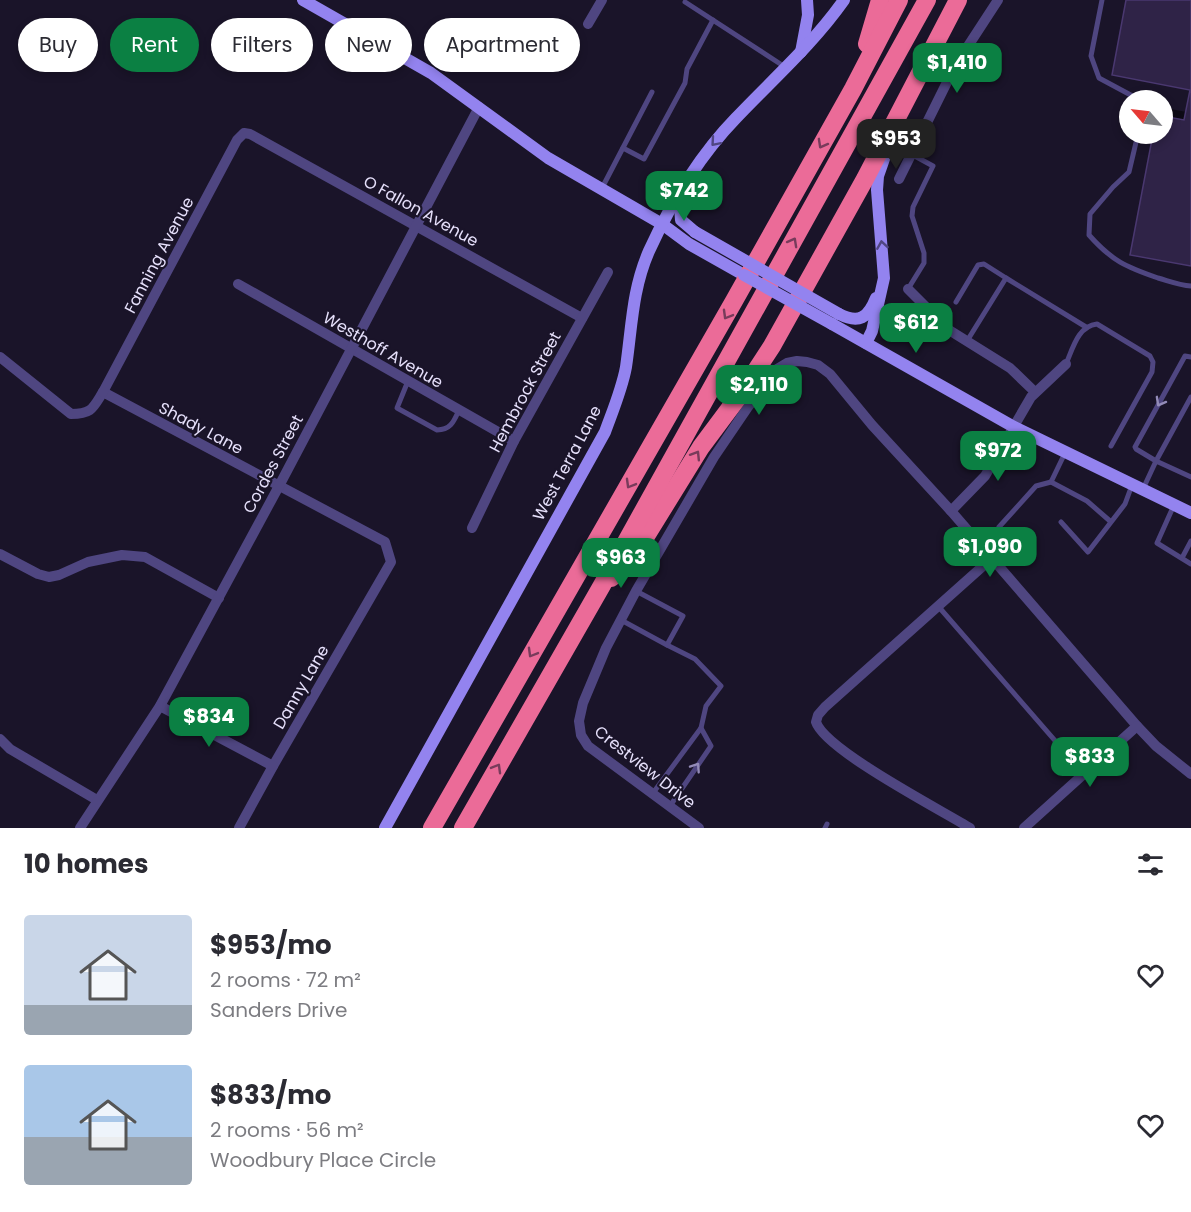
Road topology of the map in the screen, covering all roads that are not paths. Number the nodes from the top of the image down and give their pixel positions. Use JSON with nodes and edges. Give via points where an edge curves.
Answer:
{"nodes":[{"id":1,"x":303,"y":0,"type":"edge"},
{"id":2,"x":602,"y":0,"type":"edge"},
{"id":3,"x":807,"y":0,"type":"edge"},
{"id":4,"x":880,"y":0,"type":"edge"},
{"id":5,"x":899,"y":0,"type":"edge"},
{"id":6,"x":927,"y":0,"type":"edge"},
{"id":7,"x":958,"y":0,"type":"edge"},
{"id":8,"x":967,"y":0,"type":"edge"},
{"id":9,"x":998,"y":0,"type":"edge"},
{"id":10,"x":1102,"y":0,"type":"edge"},
{"id":11,"x":842,"y":1,"type":"edge"},
{"id":12,"x":685,"y":2,"type":"dead end"},
{"id":13,"x":713,"y":20,"type":"junction"},
{"id":14,"x":588,"y":24,"type":"dead end"},
{"id":15,"x":800,"y":54,"type":"junction"},
{"id":16,"x":786,"y":68,"type":"junction"},
{"id":17,"x":853,"y":89,"type":"junction"},
{"id":18,"x":1121,"y":90,"type":"edge"},
{"id":19,"x":652,"y":92,"type":"dead end"},
{"id":20,"x":479,"y":107,"type":"junction"},
{"id":21,"x":244,"y":133,"type":"joint"},
{"id":22,"x":1136,"y":144,"type":"edge"},
{"id":23,"x":623,"y":148,"type":"junction"},
{"id":24,"x":911,"y":154,"type":"junction"},
{"id":25,"x":899,"y":179,"type":"dead end"},
{"id":26,"x":684,"y":187,"type":"junction"},
{"id":27,"x":601,"y":190,"type":"junction"},
{"id":28,"x":662,"y":224,"type":"junction"},
{"id":29,"x":415,"y":225,"type":"junction"},
{"id":30,"x":692,"y":238,"type":"junction"},
{"id":31,"x":608,"y":272,"type":"dead end"},
{"id":32,"x":884,"y":278,"type":"junction"},
{"id":33,"x":1006,"y":278,"type":"junction"},
{"id":34,"x":238,"y":284,"type":"dead end"},
{"id":35,"x":1191,"y":286,"type":"edge"},
{"id":36,"x":908,"y":289,"type":"joint"},
{"id":37,"x":956,"y":302,"type":"dead end"},
{"id":38,"x":582,"y":318,"type":"junction"},
{"id":39,"x":835,"y":319,"type":"junction"},
{"id":40,"x":1086,"y":327,"type":"junction"},
{"id":41,"x":967,"y":341,"type":"junction"},
{"id":42,"x":866,"y":343,"type":"junction"},
{"id":43,"x":350,"y":348,"type":"junction"},
{"id":44,"x":0,"y":357,"type":"edge"},
{"id":45,"x":1191,"y":357,"type":"edge"},
{"id":46,"x":1066,"y":364,"type":"joint"},
{"id":47,"x":408,"y":381,"type":"junction"},
{"id":48,"x":1035,"y":392,"type":"junction"},
{"id":49,"x":104,"y":393,"type":"junction"},
{"id":50,"x":1191,"y":397,"type":"edge"},
{"id":51,"x":459,"y":410,"type":"junction"},
{"id":52,"x":1014,"y":427,"type":"junction"},
{"id":53,"x":514,"y":441,"type":"junction"},
{"id":54,"x":1111,"y":446,"type":"dead end"},
{"id":55,"x":1065,"y":453,"type":"junction"},
{"id":56,"x":1156,"y":461,"type":"junction"},
{"id":57,"x":1191,"y":477,"type":"edge"},
{"id":58,"x":1052,"y":482,"type":"junction"},
{"id":59,"x":279,"y":486,"type":"junction"},
{"id":60,"x":1137,"y":488,"type":"junction"},
{"id":61,"x":1174,"y":505,"type":"junction"},
{"id":62,"x":951,"y":511,"type":"junction"},
{"id":63,"x":1191,"y":513,"type":"edge"},
{"id":64,"x":1110,"y":521,"type":"junction"},
{"id":65,"x":1061,"y":522,"type":"dead end"},
{"id":66,"x":999,"y":527,"type":"dead end"},
{"id":67,"x":472,"y":528,"type":"dead end"},
{"id":68,"x":1191,"y":541,"type":"edge"},
{"id":69,"x":0,"y":554,"type":"edge"},
{"id":70,"x":992,"y":558,"type":"junction"},
{"id":71,"x":1182,"y":558,"type":"junction"},
{"id":72,"x":391,"y":562,"type":"joint"},
{"id":73,"x":1191,"y":564,"type":"edge"},
{"id":74,"x":602,"y":587,"type":"junction"},
{"id":75,"x":636,"y":591,"type":"junction"},
{"id":76,"x":219,"y":598,"type":"junction"},
{"id":77,"x":938,"y":606,"type":"junction"},
{"id":78,"x":621,"y":620,"type":"junction"},
{"id":79,"x":667,"y":645,"type":"junction"},
{"id":80,"x":160,"y":706,"type":"junction"},
{"id":81,"x":1137,"y":726,"type":"junction"},
{"id":82,"x":701,"y":728,"type":"junction"},
{"id":83,"x":0,"y":739,"type":"edge"},
{"id":84,"x":273,"y":766,"type":"junction"},
{"id":85,"x":1084,"y":774,"type":"junction"},
{"id":86,"x":1191,"y":774,"type":"edge"},
{"id":87,"x":653,"y":794,"type":"junction"},
{"id":88,"x":97,"y":800,"type":"junction"},
{"id":89,"x":670,"y":806,"type":"junction"},
{"id":90,"x":80,"y":828,"type":"edge"},
{"id":91,"x":239,"y":828,"type":"edge"},
{"id":92,"x":385,"y":828,"type":"edge"},
{"id":93,"x":432,"y":828,"type":"edge"},
{"id":94,"x":463,"y":828,"type":"edge"},
{"id":95,"x":699,"y":828,"type":"edge"},
{"id":96,"x":970,"y":828,"type":"edge"},
{"id":97,"x":1024,"y":828,"type":"edge"}],
"edges":[{"from":1,"to":20,"type":"street","via":[[431,73]]},
{"from":2,"to":14,"type":"street"},
{"from":3,"to":15,"type":"street","via":[[807,24]]},
{"from":4,"to":17,"type":"highway"},
{"from":5,"to":17,"type":"highway"},
{"from":74,"to":6,"type":"highway","one_way":true},
{"from":74,"to":7,"type":"highway","one_way":true,"via":[[630,561],[701,447],[771,346],[866,179]]},
{"from":32,"to":8,"type":"street","one_way":true,"via":[[877,210],[880,170]]},
{"from":9,"to":24,"type":"street","via":[[956,66]]},
{"from":10,"to":18,"type":"lane","via":[[1091,56],[1099,78]]},
{"from":11,"to":15,"type":"street","name":"West Terra Lane"},
{"from":12,"to":13,"type":"lane"},
{"from":13,"to":16,"type":"lane"},
{"from":13,"to":23,"type":"lane","via":[[644,159]]},
{"from":15,"to":16,"type":"street","name":"West Terra Lane"},
{"from":16,"to":26,"type":"street","name":"West Terra Lane","one_way":true,"via":[[709,149]]},
{"from":17,"to":93,"type":"highway","one_way":true},
{"from":19,"to":23,"type":"lane"},
{"from":20,"to":27,"type":"street","via":[[548,158]]},
{"from":20,"to":29,"type":"street","name":"Cordes Street"},
{"from":21,"to":29,"type":"street","name":"O Fallon Avenue"},
{"from":21,"to":49,"type":"street","name":"Fanning Avenue"},
{"from":22,"to":35,"type":"lane","via":[[1129,172],[1090,214],[1089,235],[1104,252],[1125,266]]},
{"from":23,"to":27,"type":"lane"},
{"from":24,"to":25,"type":"street"},
{"from":24,"to":36,"type":"lane","via":[[933,166],[913,207],[924,263]]},
{"from":26,"to":28,"type":"street","name":"West Terra Lane"},
{"from":26,"to":30,"type":"street","via":[[680,215]]},
{"from":27,"to":28,"type":"street"},
{"from":28,"to":30,"type":"street"},
{"from":28,"to":92,"type":"street","name":"West Terra Lane","via":[[637,285],[626,368],[605,432]]},
{"from":29,"to":38,"type":"street","name":"O Fallon Avenue"},
{"from":29,"to":43,"type":"street","name":"Cordes Street"},
{"from":30,"to":39,"type":"street","bridge":true},
{"from":31,"to":38,"type":"street","name":"Hembrock Street"},
{"from":32,"to":39,"type":"street","via":[[867,314],[858,320]]},
{"from":32,"to":42,"type":"street"},
{"from":33,"to":37,"type":"lane","via":[[984,264],[978,265]]},
{"from":33,"to":40,"type":"lane"},
{"from":33,"to":41,"type":"lane"},
{"from":34,"to":43,"type":"street","name":"Westhoff Avenue"},
{"from":36,"to":41,"type":"street","via":[[949,330]]},
{"from":38,"to":53,"type":"street","name":"Hembrock Street"},
{"from":39,"to":42,"type":"street"},
{"from":40,"to":46,"type":"lane"},
{"from":40,"to":54,"type":"lane","via":[[1097,324],[1153,362],[1152,372]]},
{"from":41,"to":48,"type":"street","via":[[1010,368]]},
{"from":42,"to":52,"type":"street"},
{"from":43,"to":47,"type":"street","name":"Westhoff Avenue"},
{"from":43,"to":59,"type":"street","name":"Cordes Street"},
{"from":44,"to":49,"type":"street","via":[[71,414],[92,410]]},
{"from":45,"to":56,"type":"lane","one_way":true,"via":[[1185,356],[1136,447]]},
{"from":46,"to":48,"type":"street"},
{"from":47,"to":51,"type":"street","name":"Westhoff Avenue"},
{"from":47,"to":51,"type":"lane","via":[[397,408],[437,430],[452,425]]},
{"from":48,"to":52,"type":"street"},
{"from":49,"to":59,"type":"street","name":"Shady Lane"},
{"from":50,"to":56,"type":"lane"},
{"from":51,"to":53,"type":"street","name":"Westhoff Avenue"},
{"from":52,"to":55,"type":"street"},
{"from":52,"to":62,"type":"street","via":[[985,476]]},
{"from":53,"to":67,"type":"street","name":"Hembrock Street"},
{"from":55,"to":58,"type":"lane"},
{"from":55,"to":60,"type":"street"},
{"from":56,"to":57,"type":"lane"},
{"from":56,"to":60,"type":"lane"},
{"from":58,"to":64,"type":"lane","via":[[1087,501]]},
{"from":58,"to":66,"type":"lane","via":[[1036,486]]},
{"from":59,"to":72,"type":"street","name":"Shady Lane","via":[[384,542]]},
{"from":59,"to":76,"type":"street","name":"Cordes Street"},
{"from":60,"to":61,"type":"street"},
{"from":60,"to":64,"type":"lane"},
{"from":61,"to":63,"type":"street"},
{"from":61,"to":71,"type":"lane","via":[[1157,543]]},
{"from":62,"to":70,"type":"street"},
{"from":62,"to":75,"type":"street","name":"Crestview Drive","via":[[830,374],[807,362],[787,363],[777,369],[748,407],[708,467]]},
{"from":64,"to":65,"type":"lane","via":[[1088,552]]},
{"from":68,"to":71,"type":"lane"},
{"from":69,"to":76,"type":"street","via":[[49,577],[88,562],[122,555],[145,557]]},
{"from":70,"to":77,"type":"street"},
{"from":70,"to":81,"type":"street"},
{"from":71,"to":73,"type":"lane"},
{"from":72,"to":84,"type":"street","name":"Danny Lane"},
{"from":94,"to":74,"type":"highway","one_way":true},
{"from":75,"to":78,"type":"street","name":"Crestview Drive"},
{"from":75,"to":79,"type":"lane","via":[[682,616]]},
{"from":76,"to":80,"type":"street","name":"Cordes Street"},
{"from":77,"to":85,"type":"lane"},
{"from":77,"to":96,"type":"street","via":[[825,707],[816,722],[823,734],[854,758]]},
{"from":78,"to":79,"type":"lane"},
{"from":78,"to":87,"type":"street","name":"Crestview Drive","via":[[583,703],[581,735],[588,746]]},
{"from":79,"to":82,"type":"lane","via":[[695,659],[721,687],[706,706]]},
{"from":80,"to":84,"type":"street"},
{"from":80,"to":88,"type":"street","name":"Cordes Street"},
{"from":81,"to":85,"type":"street"},
{"from":81,"to":86,"type":"street"},
{"from":82,"to":87,"type":"lane"},
{"from":89,"to":82,"type":"lane","one_way":true,"via":[[711,746]]},
{"from":83,"to":88,"type":"street","via":[[9,749]]},
{"from":84,"to":91,"type":"street","name":"Danny Lane"},
{"from":85,"to":97,"type":"street"},
{"from":87,"to":89,"type":"street","name":"Crestview Drive"},
{"from":88,"to":90,"type":"street","name":"Cordes Street"},
{"from":89,"to":95,"type":"street","name":"Crestview Drive"}]}
